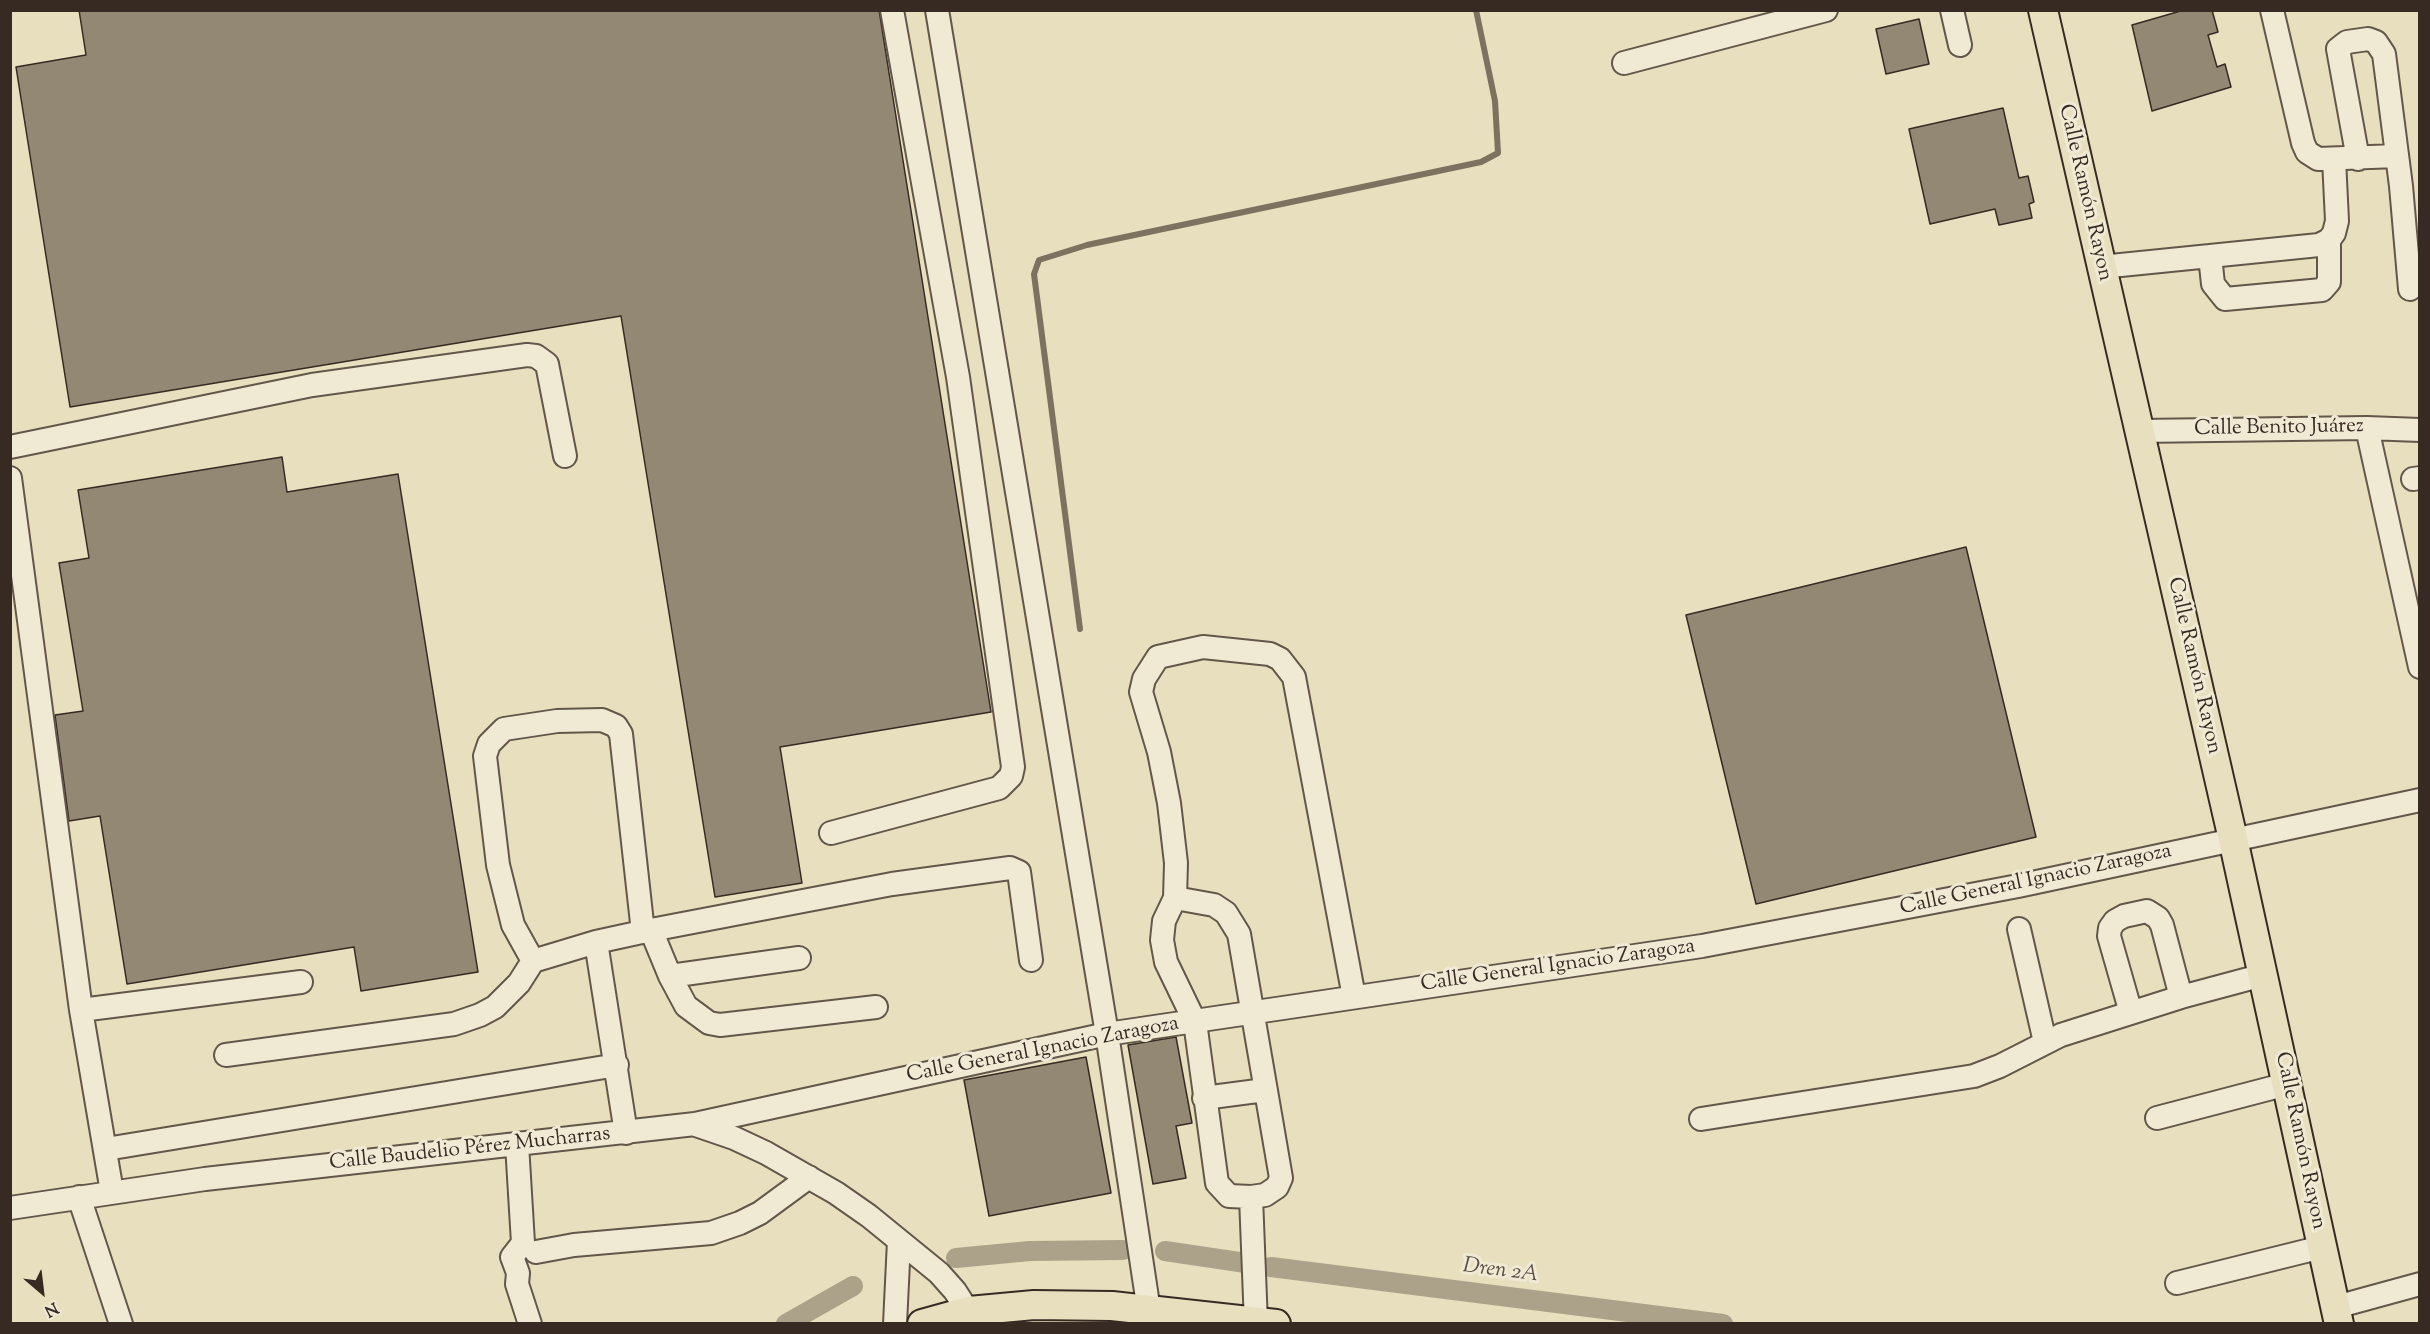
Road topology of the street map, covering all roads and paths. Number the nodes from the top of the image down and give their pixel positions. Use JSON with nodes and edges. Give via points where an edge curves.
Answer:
{"nodes":[{"id":1,"x":891,"y":10,"type":"edge"},
{"id":2,"x":937,"y":10,"type":"edge"},
{"id":3,"x":1827,"y":10,"type":"edge"},
{"id":4,"x":1952,"y":10,"type":"edge"},
{"id":5,"x":2043,"y":10,"type":"edge"},
{"id":6,"x":2272,"y":10,"type":"edge"},
{"id":7,"x":1960,"y":45,"type":"dead end"},
{"id":8,"x":1624,"y":63,"type":"dead end"},
{"id":9,"x":2397,"y":156,"type":"junction"},
{"id":10,"x":2334,"y":159,"type":"junction"},
{"id":11,"x":2358,"y":159,"type":"junction"},
{"id":12,"x":2329,"y":240,"type":"junction"},
{"id":13,"x":2210,"y":256,"type":"junction"},
{"id":14,"x":2102,"y":267,"type":"junction"},
{"id":15,"x":2410,"y":289,"type":"dead end"},
{"id":16,"x":2367,"y":428,"type":"junction"},
{"id":17,"x":2420,"y":430,"type":"edge"},
{"id":18,"x":2139,"y":431,"type":"junction"},
{"id":19,"x":10,"y":447,"type":"edge"},
{"id":20,"x":565,"y":456,"type":"dead end"},
{"id":21,"x":10,"y":478,"type":"edge"},
{"id":22,"x":2420,"y":667,"type":"edge"},
{"id":23,"x":2420,"y":800,"type":"edge"},
{"id":24,"x":831,"y":833,"type":"dead end"},
{"id":25,"x":2233,"y":839,"type":"junction"},
{"id":26,"x":1175,"y":898,"type":"junction"},
{"id":27,"x":2019,"y":929,"type":"dead end"},
{"id":28,"x":647,"y":931,"type":"junction"},
{"id":29,"x":596,"y":942,"type":"junction"},
{"id":30,"x":799,"y":958,"type":"dead end"},
{"id":31,"x":1031,"y":960,"type":"dead end"},
{"id":32,"x":533,"y":961,"type":"junction"},
{"id":33,"x":2263,"y":975,"type":"junction"},
{"id":34,"x":669,"y":976,"type":"junction"},
{"id":35,"x":301,"y":982,"type":"dead end"},
{"id":36,"x":1354,"y":997,"type":"junction"},
{"id":37,"x":2181,"y":998,"type":"junction"},
{"id":38,"x":876,"y":1007,"type":"dead end"},
{"id":39,"x":81,"y":1010,"type":"junction"},
{"id":40,"x":2131,"y":1013,"type":"junction"},
{"id":41,"x":1252,"y":1014,"type":"junction"},
{"id":42,"x":1195,"y":1022,"type":"junction"},
{"id":43,"x":1107,"y":1034,"type":"junction"},
{"id":44,"x":2045,"y":1042,"type":"junction"},
{"id":45,"x":226,"y":1055,"type":"dead end"},
{"id":46,"x":617,"y":1065,"type":"junction"},
{"id":47,"x":2287,"y":1084,"type":"junction"},
{"id":48,"x":1264,"y":1090,"type":"junction"},
{"id":49,"x":1204,"y":1098,"type":"junction"},
{"id":50,"x":2157,"y":1118,"type":"dead end"},
{"id":51,"x":1701,"y":1119,"type":"dead end"},
{"id":52,"x":695,"y":1124,"type":"junction"},
{"id":53,"x":627,"y":1133,"type":"junction"},
{"id":54,"x":517,"y":1144,"type":"junction"},
{"id":55,"x":106,"y":1149,"type":"junction"},
{"id":56,"x":809,"y":1177,"type":"junction"},
{"id":57,"x":112,"y":1192,"type":"junction"},
{"id":58,"x":79,"y":1197,"type":"junction"},
{"id":59,"x":1251,"y":1197,"type":"junction"},
{"id":60,"x":10,"y":1208,"type":"edge"},
{"id":61,"x":899,"y":1241,"type":"junction"},
{"id":62,"x":2322,"y":1247,"type":"junction"},
{"id":63,"x":536,"y":1252,"type":"dead end"},
{"id":64,"x":2177,"y":1284,"type":"dead end"},
{"id":65,"x":2420,"y":1284,"type":"edge"},
{"id":66,"x":2338,"y":1316,"type":"edge"},
{"id":67,"x":973,"y":1317,"type":"edge"},
{"id":68,"x":1150,"y":1317,"type":"edge"},
{"id":69,"x":121,"y":1323,"type":"edge"},
{"id":70,"x":530,"y":1323,"type":"edge"},
{"id":71,"x":895,"y":1323,"type":"edge"},
{"id":72,"x":922,"y":1323,"type":"edge"},
{"id":73,"x":1263,"y":1323,"type":"edge"}],
"edges":[{"from":1,"to":24,"type":"street","via":[[958,377],[1014,767],[999,788]]},
{"from":2,"to":43,"type":"street"},
{"from":3,"to":8,"type":"street"},
{"from":4,"to":7,"type":"street"},
{"from":5,"to":14,"type":"main road","name":"Calle Ramón Rayon"},
{"from":6,"to":10,"type":"street","via":[[2303,143],[2312,156]]},
{"from":9,"to":11,"type":"street"},
{"from":9,"to":11,"type":"street","via":[[2384,54],[2376,42],[2368,39],[2347,42],[2338,49]]},
{"from":9,"to":15,"type":"street"},
{"from":10,"to":11,"type":"street"},
{"from":10,"to":12,"type":"street","via":[[2337,221]]},
{"from":12,"to":13,"type":"street","via":[[2319,245]]},
{"from":12,"to":13,"type":"street","via":[[2329,282],[2322,290],[2225,299],[2213,284]]},
{"from":13,"to":14,"type":"street"},
{"from":14,"to":18,"type":"main road","name":"Calle Ramón Rayon"},
{"from":16,"to":17,"type":"street","name":"Calle Benito Juárez"},
{"from":16,"to":18,"type":"street","name":"Calle Benito Juárez"},
{"from":16,"to":22,"type":"street"},
{"from":18,"to":25,"type":"main road","name":"Calle Ramón Rayon"},
{"from":19,"to":20,"type":"street","via":[[312,385],[527,355],[547,364]]},
{"from":21,"to":39,"type":"street"},
{"from":23,"to":25,"type":"street","name":"Calle General Ignacio Zaragoza"},
{"from":25,"to":33,"type":"main road","name":"Calle Ramón Rayon"},
{"from":25,"to":36,"type":"street","name":"Calle General Ignacio Zaragoza","via":[[1772,934]]},
{"from":26,"to":36,"type":"street","via":[[1176,863],[1169,803],[1141,692],[1144,679],[1158,657],[1203,647],[1280,658],[1294,677]]},
{"from":26,"to":41,"type":"street","via":[[1214,905],[1232,922],[1239,934]]},
{"from":26,"to":42,"type":"street","via":[[1164,921],[1162,940],[1166,962]]},
{"from":27,"to":44,"type":"street"},
{"from":28,"to":29,"type":"street"},
{"from":28,"to":31,"type":"street","via":[[892,884],[1010,868],[1019,872]]},
{"from":28,"to":32,"type":"street","via":[[621,734],[616,726],[602,720],[557,721],[504,729],[489,744],[485,756],[498,866],[513,925]]},
{"from":28,"to":34,"type":"street"},
{"from":29,"to":32,"type":"street"},
{"from":29,"to":46,"type":"street"},
{"from":30,"to":34,"type":"street"},
{"from":32,"to":45,"type":"street","via":[[495,1008],[454,1024]]},
{"from":33,"to":37,"type":"street"},
{"from":33,"to":47,"type":"main road","name":"Calle Ramón Rayon"},
{"from":34,"to":38,"type":"street","via":[[686,1006],[709,1023],[720,1025]]},
{"from":35,"to":39,"type":"street"},
{"from":36,"to":41,"type":"street","name":"Calle General Ignacio Zaragoza"},
{"from":37,"to":40,"type":"street"},
{"from":37,"to":40,"type":"street","via":[[2158,918],[2147,911],[2124,916],[2115,921],[2109,936]]},
{"from":39,"to":55,"type":"street"},
{"from":40,"to":44,"type":"street"},
{"from":41,"to":42,"type":"street","name":"Calle General Ignacio Zaragoza"},
{"from":41,"to":48,"type":"street"},
{"from":42,"to":43,"type":"street","name":"Calle General Ignacio Zaragoza"},
{"from":42,"to":49,"type":"street"},
{"from":43,"to":52,"type":"street","name":"Calle General Ignacio Zaragoza"},
{"from":43,"to":68,"type":"street"},
{"from":44,"to":51,"type":"street","via":[[1974,1077]]},
{"from":46,"to":53,"type":"street"},
{"from":46,"to":55,"type":"street"},
{"from":47,"to":50,"type":"street"},
{"from":47,"to":62,"type":"main road","name":"Calle Ramón Rayon"},
{"from":48,"to":49,"type":"street"},
{"from":48,"to":59,"type":"street","via":[[1281,1178],[1271,1192]]},
{"from":49,"to":59,"type":"street","via":[[1217,1183],[1229,1196]]},
{"from":52,"to":53,"type":"street","name":"Calle Baudelio Pérez Mucharras"},
{"from":52,"to":56,"type":"street","name":"Calle Baudelio Pérez Mucharras","via":[[734,1138]]},
{"from":53,"to":54,"type":"street","name":"Calle Baudelio Pérez Mucharras"},
{"from":54,"to":57,"type":"street","name":"Calle Baudelio Pérez Mucharras"},
{"from":54,"to":70,"type":"street","via":[[523,1244],[512,1257]]},
{"from":55,"to":57,"type":"street"},
{"from":56,"to":61,"type":"street","name":"Calle Baudelio Pérez Mucharras"},
{"from":56,"to":63,"type":"street","via":[[760,1213],[711,1233]]},
{"from":57,"to":58,"type":"street","name":"Calle Baudelio Pérez Mucharras"},
{"from":58,"to":60,"type":"street","name":"Calle Baudelio Pérez Mucharras"},
{"from":58,"to":69,"type":"street"},
{"from":59,"to":73,"type":"street"},
{"from":61,"to":67,"type":"street","name":"Calle Baudelio Pérez Mucharras","via":[[939,1273]]},
{"from":61,"to":71,"type":"street"},
{"from":62,"to":64,"type":"street"},
{"from":62,"to":66,"type":"main road","name":"Calle Ramón Rayon"},
{"from":65,"to":66,"type":"street"},
{"from":67,"to":68,"type":"main road","via":[[1034,1305],[1112,1306]]},
{"from":67,"to":72,"type":"main road"},
{"from":68,"to":73,"type":"main road"}]}
